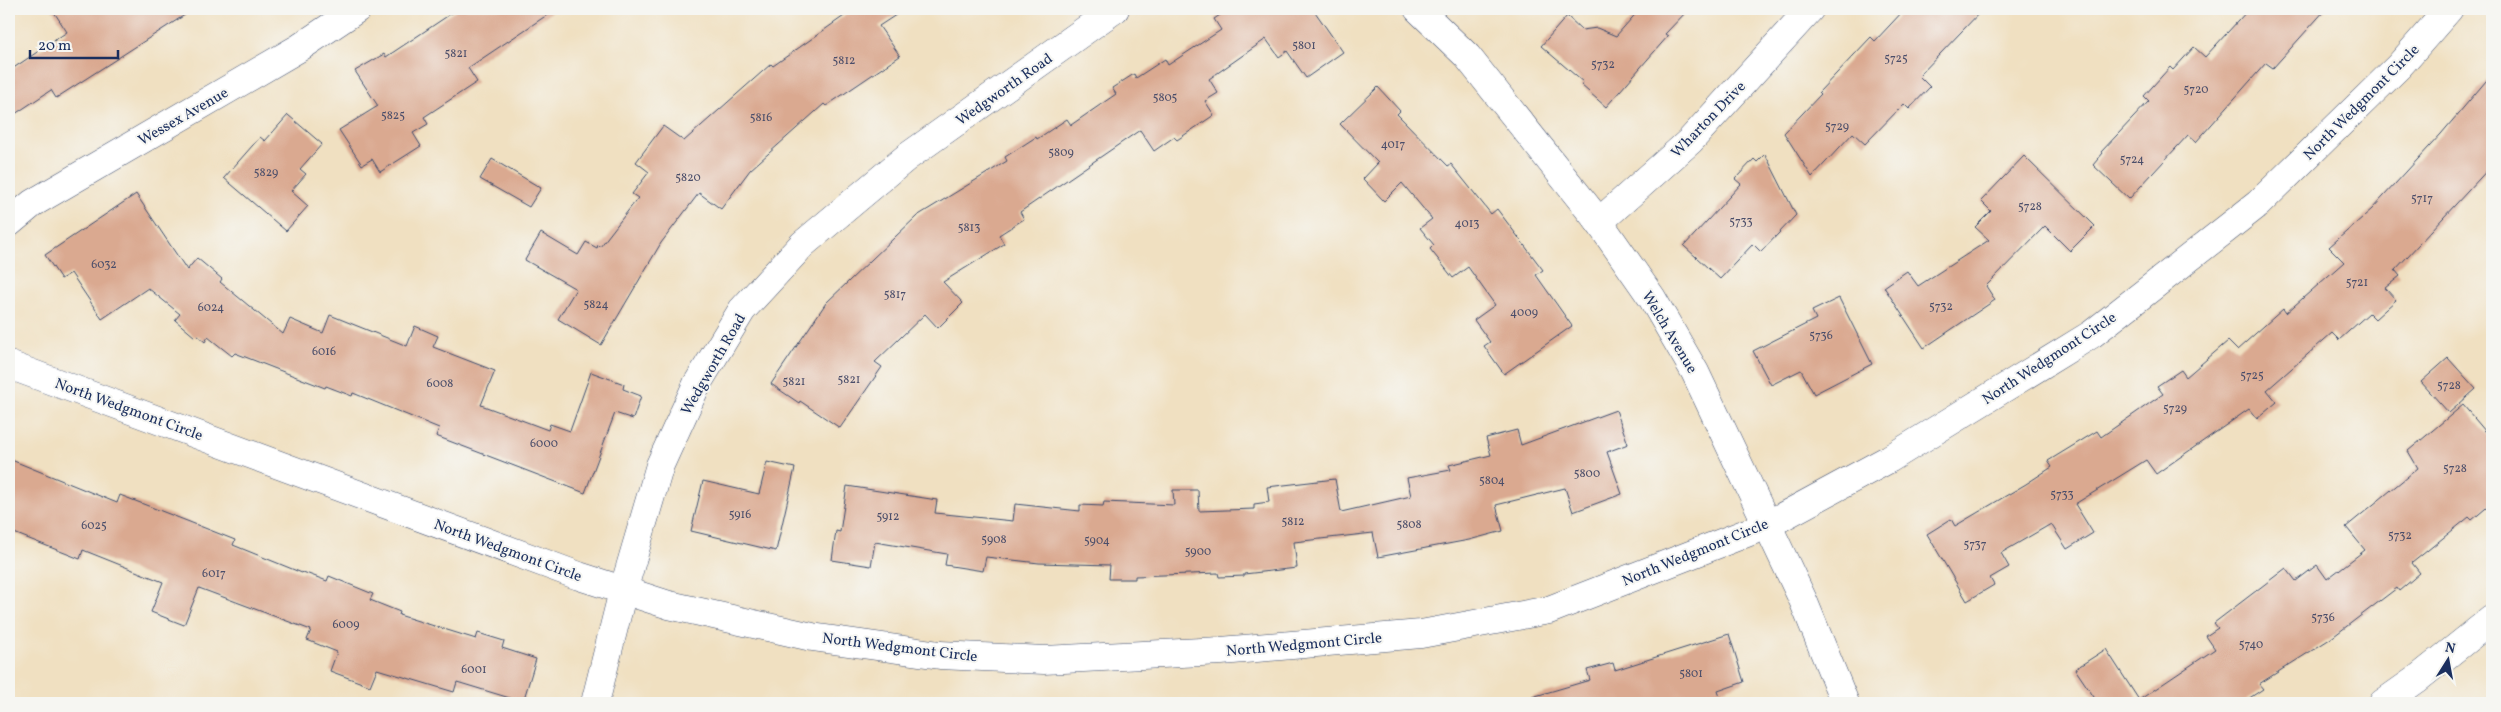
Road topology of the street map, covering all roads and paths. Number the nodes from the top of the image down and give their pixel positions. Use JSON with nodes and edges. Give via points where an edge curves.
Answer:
{"nodes":[{"id":1,"x":357,"y":9,"type":"edge"},
{"id":2,"x":1115,"y":9,"type":"edge"},
{"id":3,"x":1418,"y":9,"type":"edge"},
{"id":4,"x":1810,"y":9,"type":"edge"},
{"id":5,"x":2449,"y":9,"type":"edge"},
{"id":6,"x":9,"y":222,"type":"edge"},
{"id":7,"x":1599,"y":222,"type":"junction"},
{"id":8,"x":9,"y":365,"type":"edge"},
{"id":9,"x":1767,"y":525,"type":"junction"},
{"id":10,"x":623,"y":590,"type":"junction"},
{"id":11,"x":2492,"y":619,"type":"edge"},
{"id":12,"x":595,"y":703,"type":"edge"},
{"id":13,"x":1845,"y":703,"type":"edge"},
{"id":14,"x":2383,"y":703,"type":"edge"}],
"edges":[{"from":1,"to":6,"type":"street","name":"Wessex Avenue","via":[[300,48],[33,203]]},
{"from":2,"to":10,"type":"street","name":"Wedgworth Road","via":[[907,157],[803,244],[742,310],[697,384],[660,465]]},
{"from":3,"to":7,"type":"street","name":"Welch Avenue","via":[[1467,56]]},
{"from":4,"to":7,"type":"street","name":"Wharton Drive","via":[[1690,141]]},
{"from":5,"to":9,"type":"street","name":"North Wedgmont Circle","via":[[2398,66],[2258,204],[2092,334],[1889,459]]},
{"from":7,"to":9,"type":"street","name":"Welch Avenue","via":[[1652,298],[1695,372]]},
{"from":8,"to":10,"type":"street","name":"North Wedgmont Circle"},
{"from":9,"to":10,"type":"street","name":"North Wedgmont Circle","via":[[1549,610],[1421,634],[1221,651],[1044,660],[940,655],[812,637],[669,605]]},
{"from":9,"to":13,"type":"street","name":"Welch Avenue","via":[[1804,600]]},
{"from":10,"to":12,"type":"street","name":"Wedgworth Road"},
{"from":11,"to":14,"type":"street"}]}
